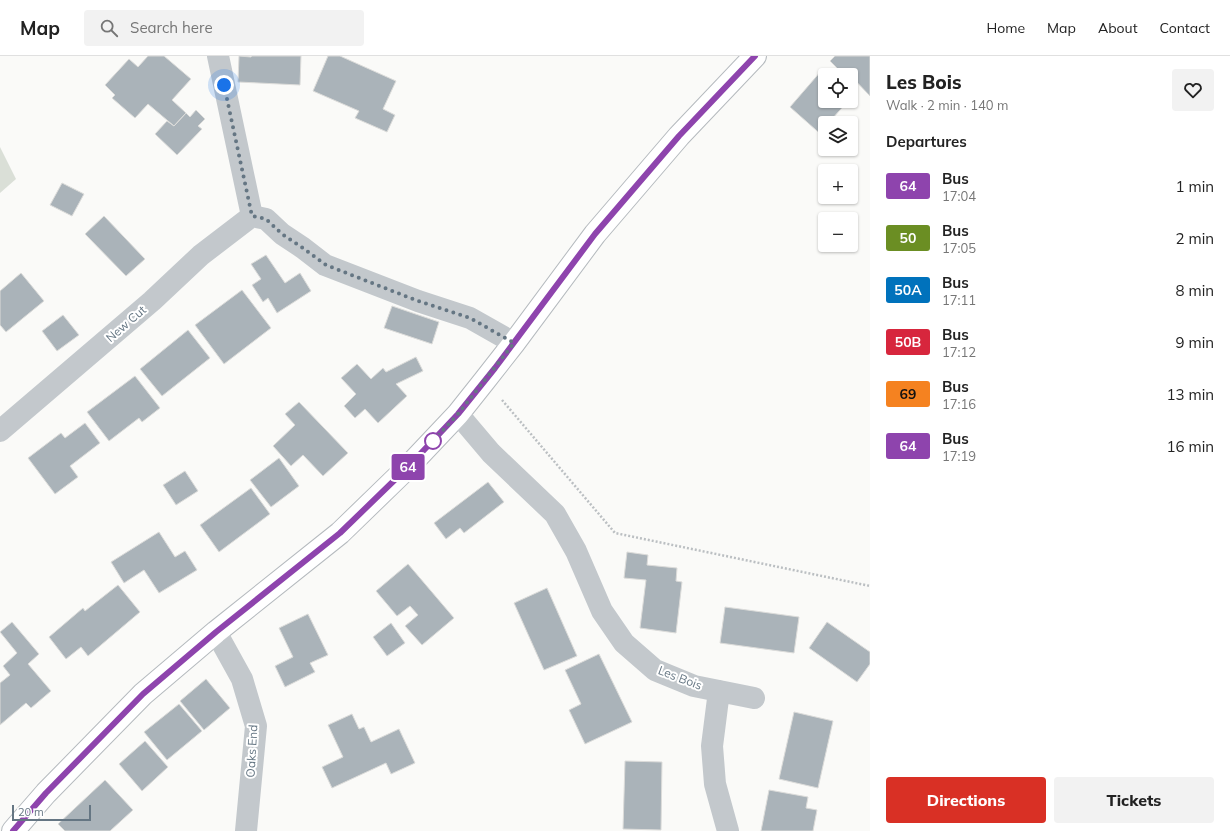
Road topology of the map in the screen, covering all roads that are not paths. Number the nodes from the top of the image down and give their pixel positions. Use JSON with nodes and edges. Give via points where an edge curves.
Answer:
{"nodes":[{"id":1,"x":218,"y":56,"type":"edge"},
{"id":2,"x":755,"y":56,"type":"edge"},
{"id":3,"x":252,"y":216,"type":"junction"},
{"id":4,"x":514,"y":343,"type":"junction"},
{"id":5,"x":458,"y":414,"type":"junction"},
{"id":6,"x":0,"y":430,"type":"edge"},
{"id":7,"x":216,"y":632,"type":"junction"},
{"id":8,"x":719,"y":691,"type":"junction"},
{"id":9,"x":754,"y":698,"type":"dead end"},
{"id":10,"x":13,"y":831,"type":"edge"},
{"id":11,"x":246,"y":831,"type":"edge"},
{"id":12,"x":728,"y":831,"type":"edge"}],
"edges":[{"from":1,"to":3,"type":"street"},
{"from":2,"to":4,"type":"main road","via":[[679,136],[595,234]]},
{"from":3,"to":4,"type":"street","via":[[266,219],[282,234],[326,265],[418,301],[470,318]]},
{"from":3,"to":6,"type":"street","name":"New Cut","via":[[202,255],[152,301]]},
{"from":4,"to":5,"type":"main road"},
{"from":5,"to":7,"type":"main road","via":[[340,533]]},
{"from":5,"to":8,"type":"street","name":"Les Bois","via":[[491,453],[555,514],[576,551],[602,611],[624,643],[655,670],[694,686]]},
{"from":7,"to":10,"type":"main road","via":[[143,694],[46,793]]},
{"from":7,"to":11,"type":"street","name":"Oaks End","via":[[242,679],[256,726]]},
{"from":8,"to":9,"type":"street","name":"Les Bois"},
{"from":8,"to":12,"type":"street","via":[[712,746],[715,784]]}]}
